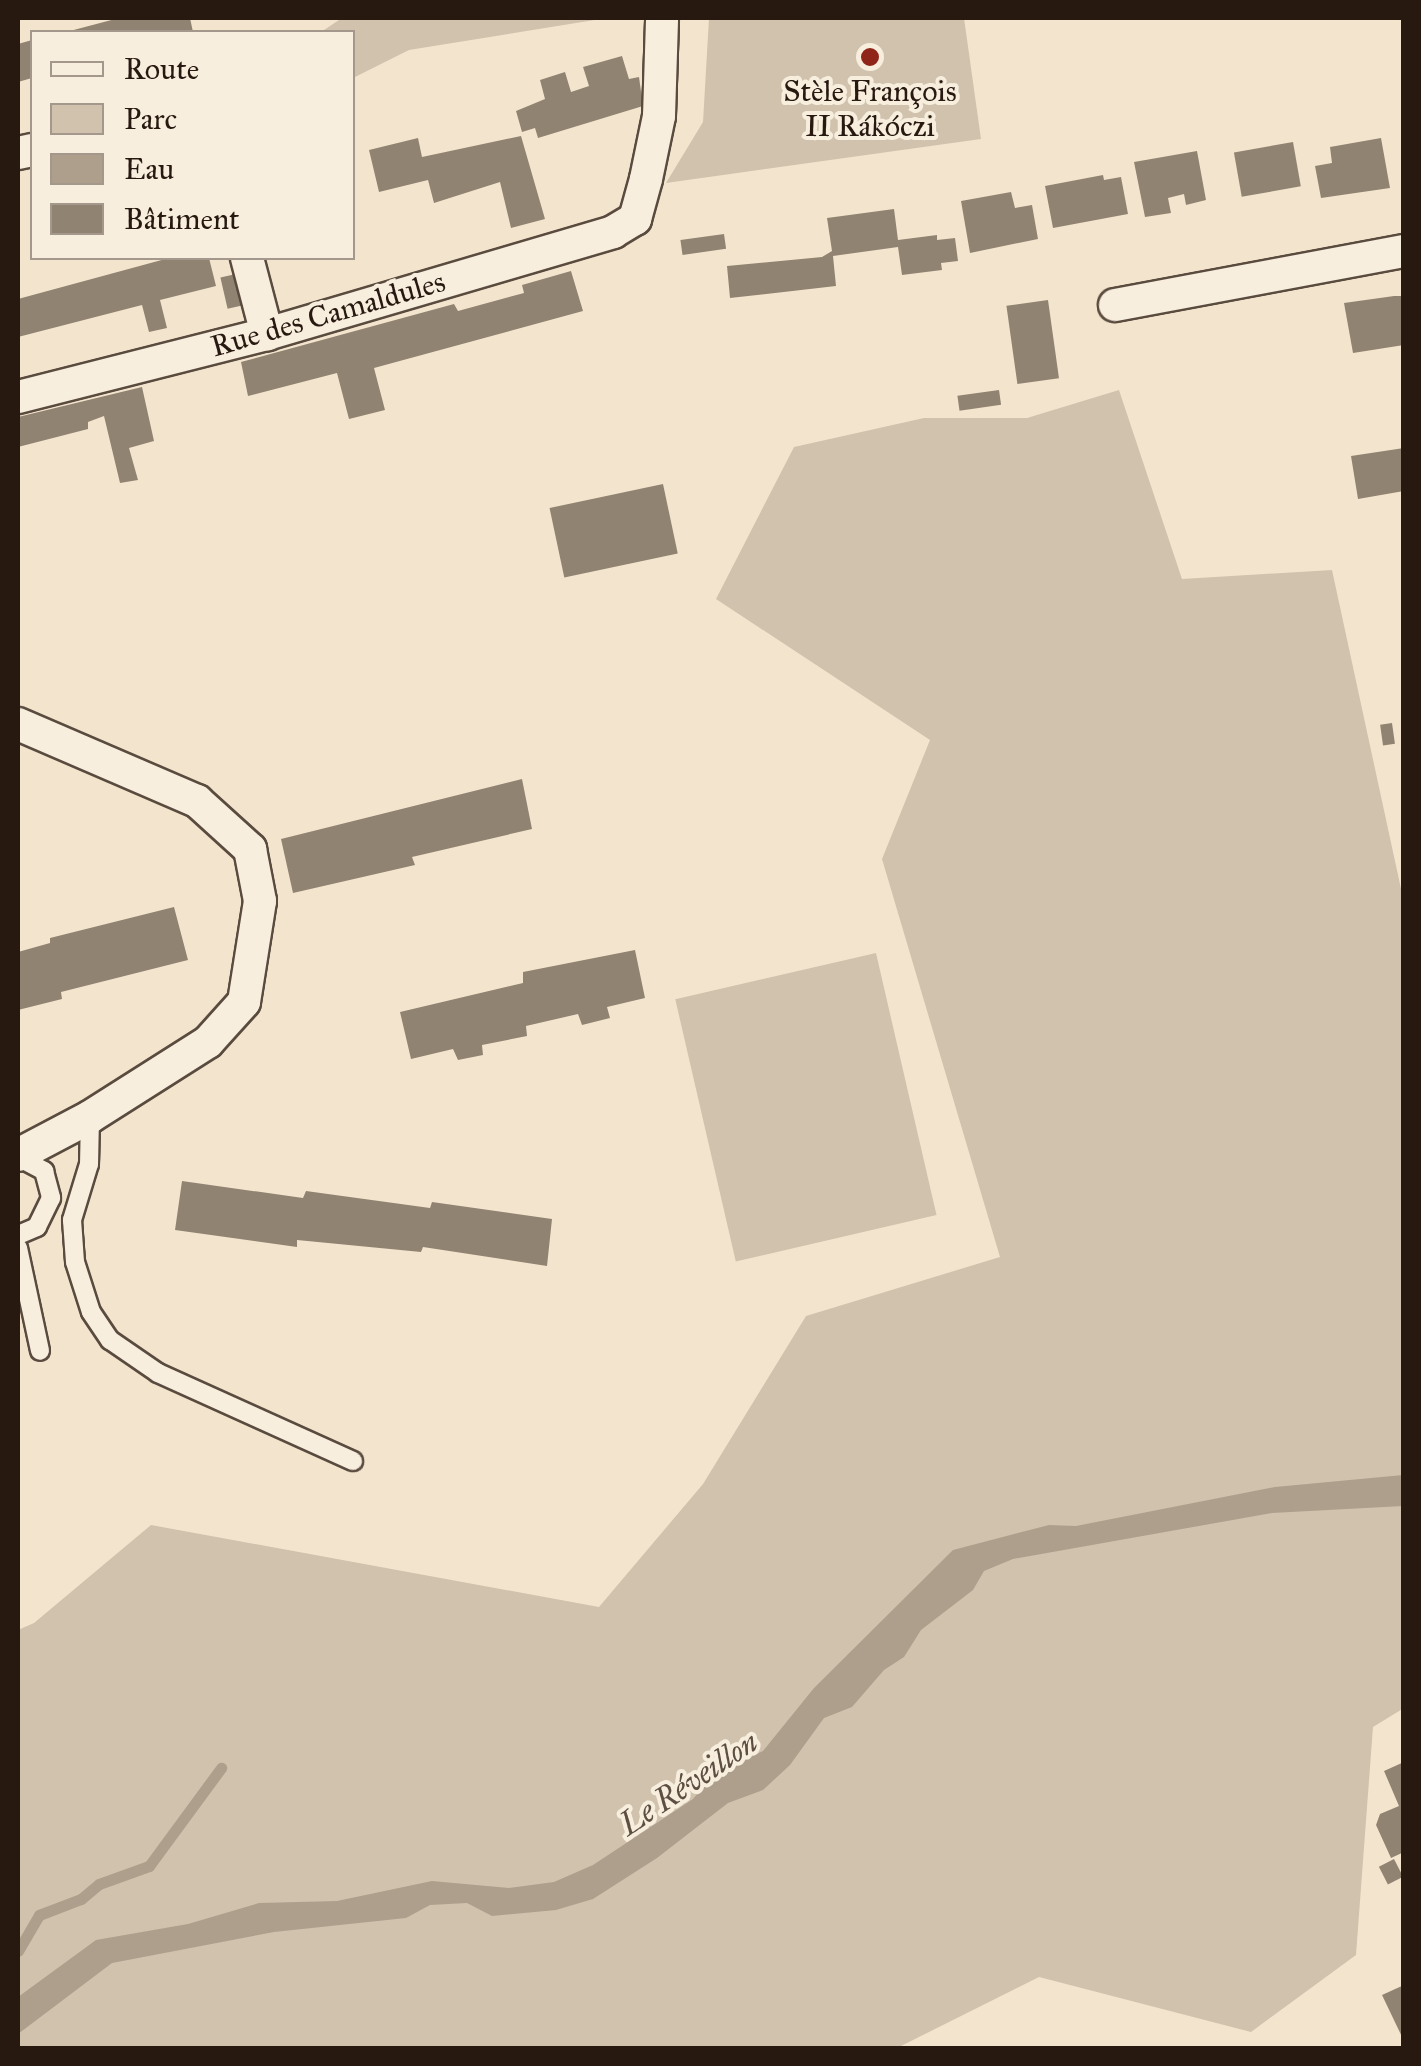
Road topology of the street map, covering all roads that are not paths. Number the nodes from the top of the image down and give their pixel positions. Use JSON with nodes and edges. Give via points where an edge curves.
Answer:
{"nodes":[{"id":1,"x":662,"y":18,"type":"edge"},
{"id":2,"x":1404,"y":251,"type":"edge"},
{"id":3,"x":248,"y":260,"type":"edge"},
{"id":4,"x":1115,"y":305,"type":"dead end"},
{"id":5,"x":266,"y":334,"type":"junction"},
{"id":6,"x":18,"y":396,"type":"edge"},
{"id":7,"x":18,"y":724,"type":"edge"},
{"id":8,"x":90,"y":1117,"type":"junction"},
{"id":9,"x":18,"y":1156,"type":"edge"},
{"id":10,"x":18,"y":1235,"type":"edge"},
{"id":11,"x":18,"y":1248,"type":"edge"},
{"id":12,"x":40,"y":1351,"type":"dead end"},
{"id":13,"x":354,"y":1461,"type":"dead end"}],
"edges":[{"from":1,"to":5,"type":"street","name":"Rue des Camaldules","via":[[659,116],[635,219],[613,232]]},
{"from":2,"to":4,"type":"street"},
{"from":3,"to":5,"type":"street"},
{"from":5,"to":6,"type":"street","name":"Rue des Camaldules"},
{"from":7,"to":8,"type":"street","via":[[197,801],[250,850],[260,902],[244,1002],[208,1042]]},
{"from":8,"to":9,"type":"street"},
{"from":8,"to":13,"type":"lane","via":[[89,1164],[72,1220],[75,1262],[91,1312],[110,1340],[158,1373]]},
{"from":9,"to":10,"type":"lane","via":[[44,1171],[51,1198],[37,1227]]},
{"from":11,"to":12,"type":"lane"}]}
